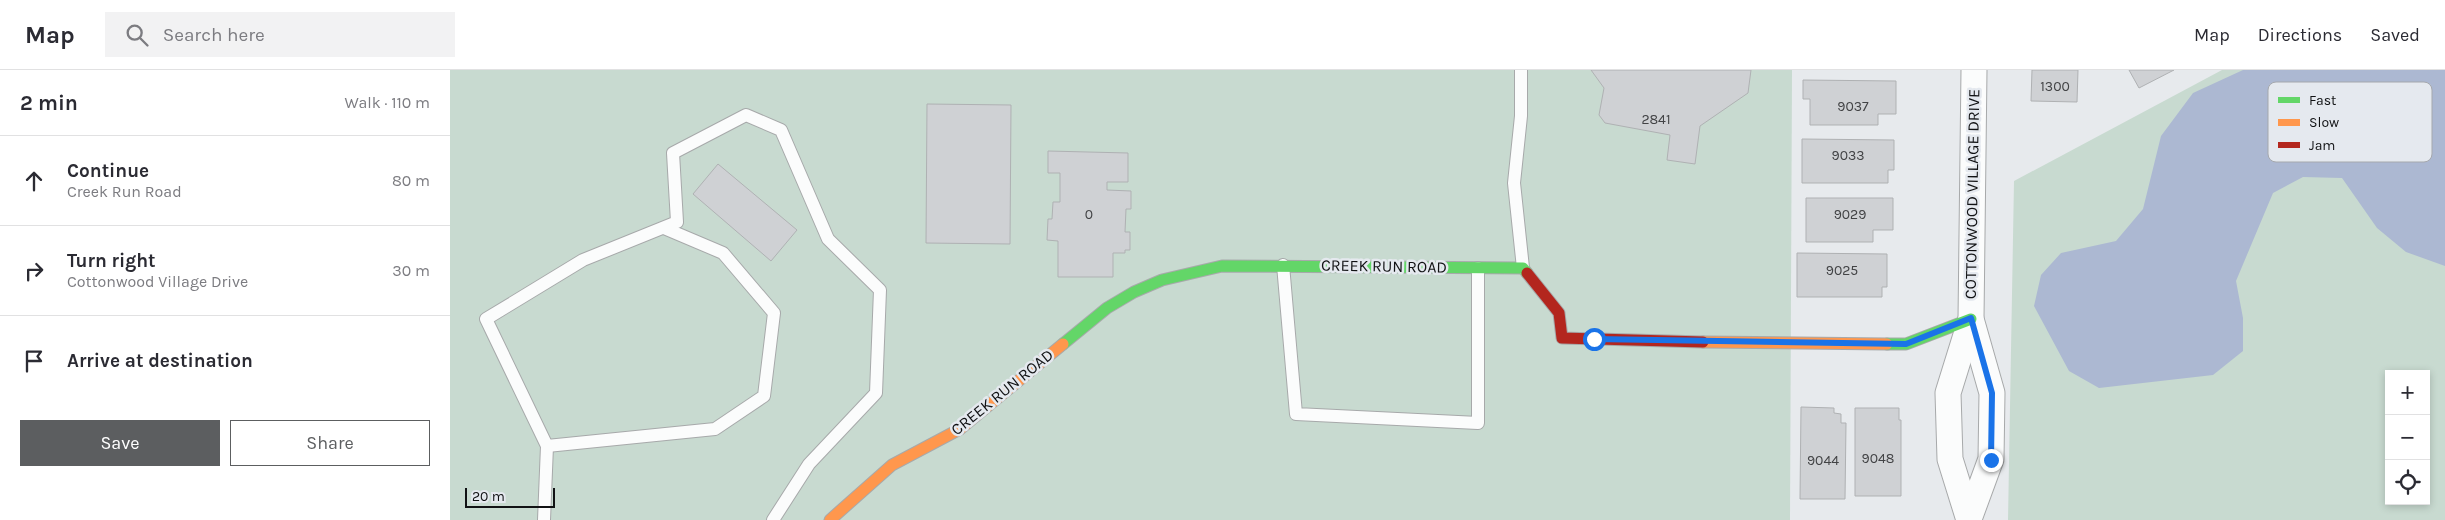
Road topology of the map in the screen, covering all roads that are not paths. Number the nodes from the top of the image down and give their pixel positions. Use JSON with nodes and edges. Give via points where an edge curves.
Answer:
{"nodes":[{"id":1,"x":1521,"y":70,"type":"edge"},
{"id":2,"x":1974,"y":70,"type":"edge"},
{"id":3,"x":664,"y":228,"type":"junction"},
{"id":4,"x":1283,"y":265,"type":"junction"},
{"id":5,"x":1478,"y":268,"type":"junction"},
{"id":6,"x":1523,"y":268,"type":"junction"},
{"id":7,"x":1971,"y":318,"type":"junction"},
{"id":8,"x":547,"y":446,"type":"junction"},
{"id":9,"x":1969,"y":519,"type":"edge"},
{"id":10,"x":544,"y":520,"type":"edge"},
{"id":11,"x":774,"y":520,"type":"edge"},
{"id":12,"x":830,"y":520,"type":"edge"}],
"edges":[{"from":1,"to":6,"type":"lane","via":[[1521,116],[1514,183]]},
{"from":2,"to":7,"type":"street","name":"COTTONWOOD VILLAGE DRIVE"},
{"from":3,"to":8,"type":"lane","via":[[583,260],[486,319]]},
{"from":3,"to":8,"type":"lane","via":[[723,253],[774,313],[764,396],[715,429]]},
{"from":3,"to":11,"type":"lane","via":[[677,222],[673,153],[746,115],[782,130],[828,239],[880,290],[876,393],[809,464]]},
{"from":4,"to":5,"type":"street","name":"CREEK RUN ROAD"},
{"from":4,"to":5,"type":"lane","via":[[1296,414],[1478,423]]},
{"from":4,"to":12,"type":"street","name":"CREEK RUN ROAD","via":[[1222,266],[1191,271],[1134,292],[1092,318],[960,429],[892,465]]},
{"from":5,"to":6,"type":"street","name":"CREEK RUN ROAD"},
{"from":6,"to":7,"type":"street","via":[[1559,314],[1562,338],[1906,344]]},
{"from":7,"to":9,"type":"street","name":"COTTONWOOD VILLAGE DRIVE","via":[[1948,393],[1950,459]]},
{"from":7,"to":9,"type":"street","name":"COTTONWOOD VILLAGE DRIVE","via":[[1992,393],[1991,460]]},
{"from":8,"to":10,"type":"lane"}]}
